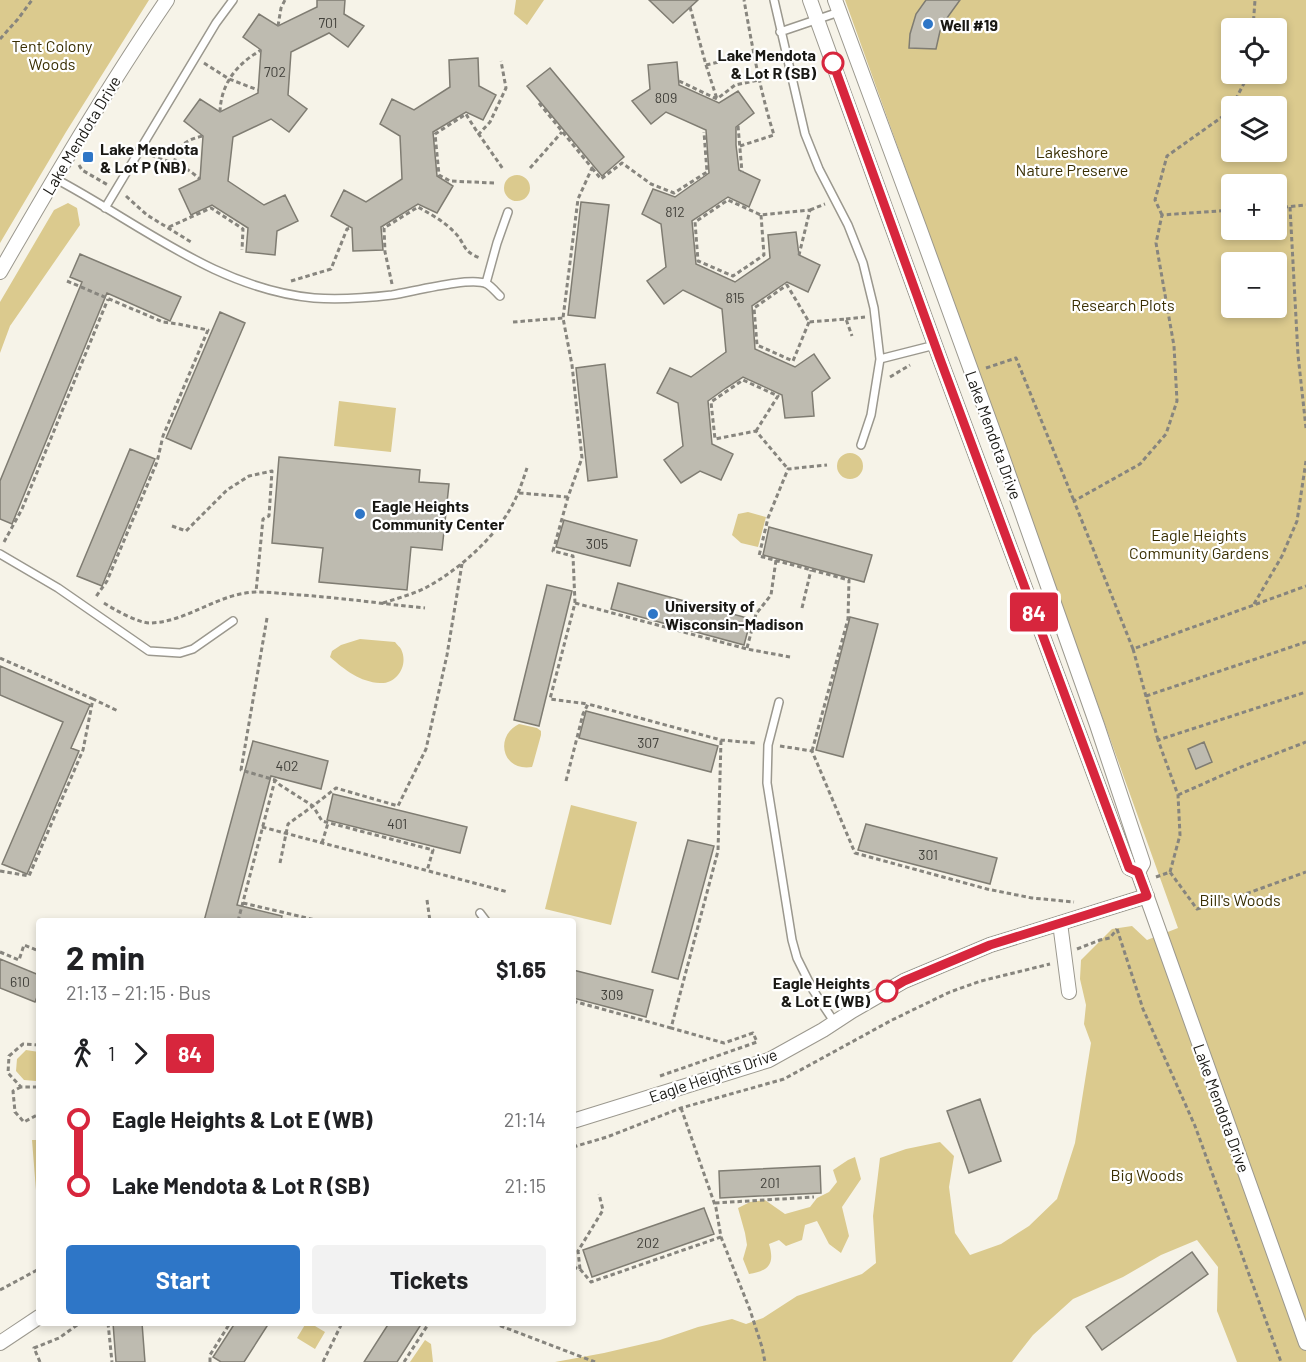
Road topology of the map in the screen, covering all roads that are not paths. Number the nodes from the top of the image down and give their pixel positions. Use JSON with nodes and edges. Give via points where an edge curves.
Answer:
{"nodes":[{"id":1,"x":167,"y":0,"type":"edge"},
{"id":2,"x":233,"y":0,"type":"edge"},
{"id":3,"x":774,"y":0,"type":"edge"},
{"id":4,"x":810,"y":0,"type":"edge"},
{"id":5,"x":837,"y":6,"type":"edge"},
{"id":6,"x":818,"y":20,"type":"junction"},
{"id":7,"x":780,"y":33,"type":"junction"},
{"id":8,"x":54,"y":178,"type":"junction"},
{"id":9,"x":105,"y":208,"type":"junction"},
{"id":10,"x":508,"y":212,"type":"dead end"},
{"id":11,"x":0,"y":272,"type":"edge"},
{"id":12,"x":486,"y":284,"type":"junction"},
{"id":13,"x":500,"y":296,"type":"dead end"},
{"id":14,"x":935,"y":345,"type":"junction"},
{"id":15,"x":880,"y":359,"type":"junction"},
{"id":16,"x":861,"y":445,"type":"dead end"},
{"id":17,"x":0,"y":554,"type":"edge"},
{"id":18,"x":233,"y":621,"type":"dead end"},
{"id":19,"x":779,"y":702,"type":"dead end"},
{"id":20,"x":1140,"y":877,"type":"junction"},
{"id":21,"x":1147,"y":896,"type":"junction"},
{"id":22,"x":480,"y":913,"type":"dead end"},
{"id":23,"x":484,"y":918,"type":"edge"},
{"id":24,"x":1060,"y":923,"type":"junction"},
{"id":25,"x":1069,"y":992,"type":"dead end"},
{"id":26,"x":835,"y":1023,"type":"junction"},
{"id":27,"x":576,"y":1120,"type":"edge"},
{"id":28,"x":36,"y":1319,"type":"edge"},
{"id":29,"x":0,"y":1343,"type":"edge"},
{"id":30,"x":1306,"y":1343,"type":"edge"}],
"edges":[{"from":1,"to":8,"type":"street","name":"Lake Mendota Drive"},
{"from":2,"to":9,"type":"lane"},
{"from":3,"to":7,"type":"lane"},
{"from":4,"to":6,"type":"street","name":"Lake Mendota Drive"},
{"from":5,"to":6,"type":"lane"},
{"from":5,"to":20,"type":"street","name":"Lake Mendota Drive","via":[[920,226],[1097,725],[1143,863]]},
{"from":6,"to":7,"type":"lane"},
{"from":6,"to":14,"type":"street","name":"Lake Mendota Drive"},
{"from":7,"to":15,"type":"lane","via":[[805,134],[863,263]]},
{"from":8,"to":9,"type":"lane"},
{"from":8,"to":11,"type":"street","name":"Lake Mendota Drive"},
{"from":9,"to":12,"type":"lane","via":[[217,271],[276,291],[351,300],[470,281]]},
{"from":10,"to":12,"type":"lane"},
{"from":12,"to":13,"type":"lane"},
{"from":14,"to":15,"type":"lane"},
{"from":14,"to":20,"type":"street","name":"Lake Mendota Drive","via":[[1129,868]]},
{"from":15,"to":16,"type":"lane","via":[[871,415]]},
{"from":17,"to":18,"type":"lane","via":[[58,588],[149,651],[180,654],[194,649]]},
{"from":19,"to":26,"type":"lane","via":[[768,745],[767,783],[792,940],[813,990]]},
{"from":20,"to":21,"type":"street","name":"Lake Mendota Drive"},
{"from":21,"to":24,"type":"street","name":"Eagle Heights Drive"},
{"from":21,"to":30,"type":"street","name":"Lake Mendota Drive"},
{"from":22,"to":23,"type":"lane"},
{"from":24,"to":25,"type":"street"},
{"from":24,"to":26,"type":"street","name":"Eagle Heights Drive","via":[[990,945],[904,981]]},
{"from":26,"to":27,"type":"street","name":"Eagle Heights Drive","via":[[769,1060]]},
{"from":28,"to":29,"type":"street"}]}
